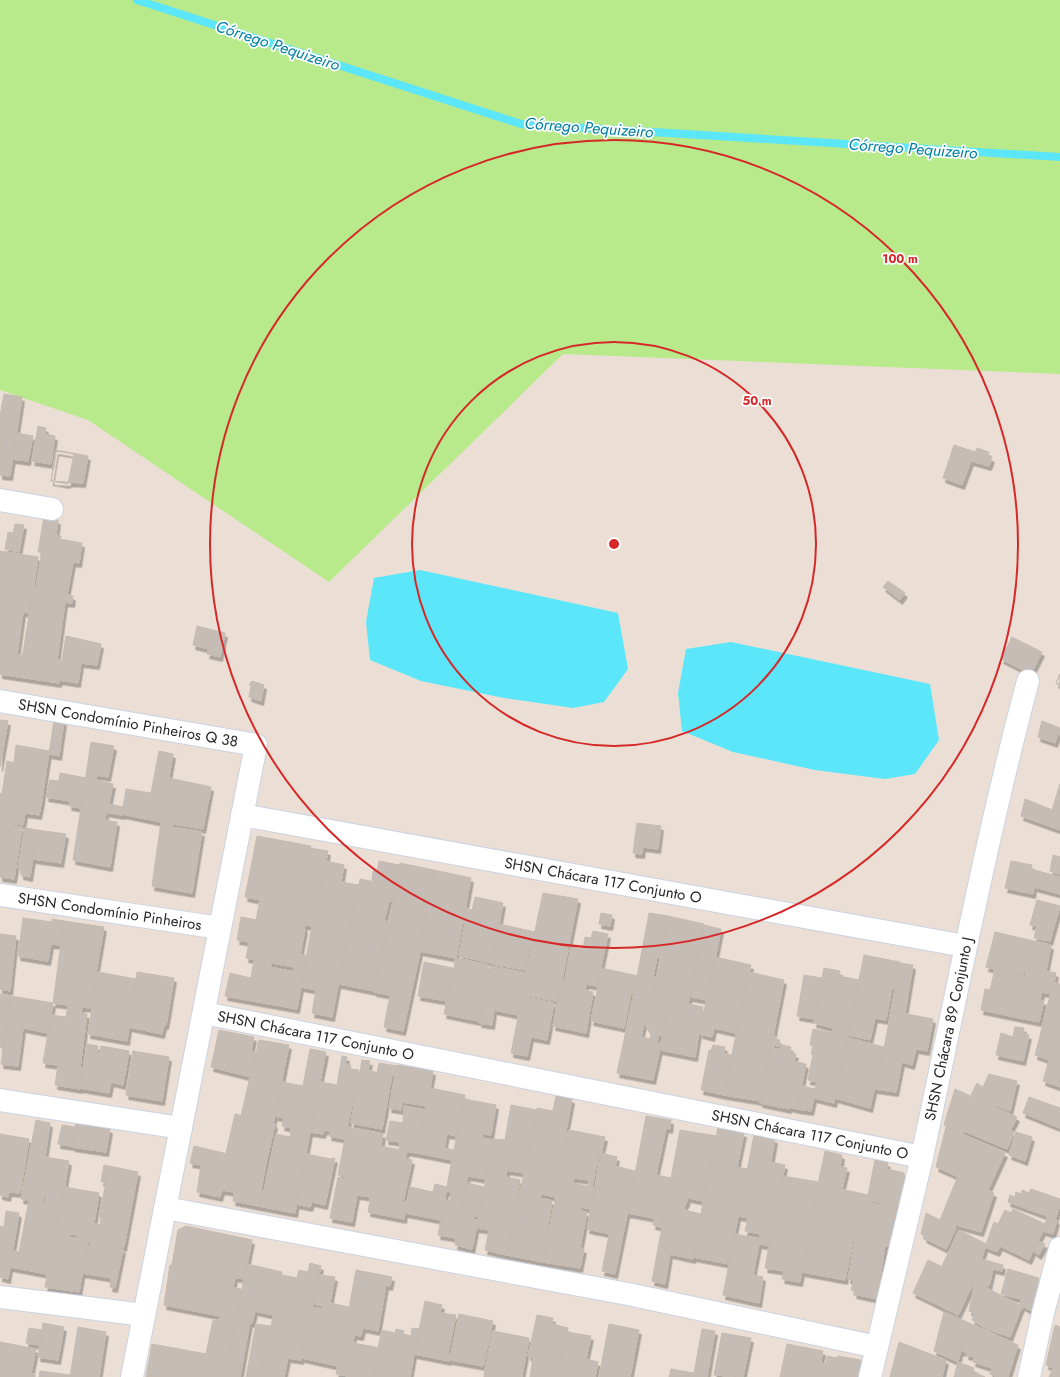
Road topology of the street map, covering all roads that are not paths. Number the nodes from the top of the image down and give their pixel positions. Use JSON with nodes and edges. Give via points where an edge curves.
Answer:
{"nodes":[{"id":1,"x":0,"y":500,"type":"edge"},
{"id":2,"x":52,"y":508,"type":"dead end"},
{"id":3,"x":1028,"y":681,"type":"dead end"},
{"id":4,"x":0,"y":701,"type":"edge"},
{"id":5,"x":242,"y":815,"type":"junction"},
{"id":6,"x":0,"y":895,"type":"edge"},
{"id":7,"x":220,"y":928,"type":"junction"},
{"id":8,"x":965,"y":946,"type":"junction"},
{"id":9,"x":204,"y":1013,"type":"junction"},
{"id":10,"x":0,"y":1100,"type":"edge"},
{"id":11,"x":181,"y":1128,"type":"junction"},
{"id":12,"x":922,"y":1157,"type":"junction"},
{"id":13,"x":165,"y":1208,"type":"junction"},
{"id":14,"x":1060,"y":1248,"type":"edge"},
{"id":15,"x":0,"y":1297,"type":"edge"},
{"id":16,"x":144,"y":1315,"type":"junction"},
{"id":17,"x":877,"y":1347,"type":"junction"},
{"id":18,"x":132,"y":1377,"type":"edge"},
{"id":19,"x":870,"y":1377,"type":"edge"},
{"id":20,"x":1029,"y":1377,"type":"edge"}],
"edges":[{"from":1,"to":2,"type":"street"},
{"from":3,"to":8,"type":"street","name":"SHSN Chácara 89 Conjunto J","via":[[1001,782]]},
{"from":4,"to":5,"type":"street","name":"SHSN Condomínio Pinheiros Q 38","via":[[256,745]]},
{"from":5,"to":7,"type":"street"},
{"from":5,"to":8,"type":"street","name":"SHSN Chácara 117 Conjunto O"},
{"from":6,"to":7,"type":"street","name":"SHSN Condomínio Pinheiros"},
{"from":7,"to":9,"type":"street"},
{"from":8,"to":12,"type":"street","name":"SHSN Chácara 89 Conjunto J"},
{"from":9,"to":11,"type":"street"},
{"from":9,"to":12,"type":"street","name":"SHSN Chácara 117 Conjunto O"},
{"from":10,"to":11,"type":"street"},
{"from":11,"to":13,"type":"street"},
{"from":12,"to":17,"type":"street","name":"SHSN Chácara 89 Conjunto J"},
{"from":13,"to":16,"type":"street"},
{"from":13,"to":17,"type":"street","via":[[628,1294]]},
{"from":14,"to":20,"type":"street"},
{"from":15,"to":16,"type":"street"},
{"from":16,"to":18,"type":"street"},
{"from":17,"to":19,"type":"street","name":"SHSN Chácara 89 Conjunto J"}]}
